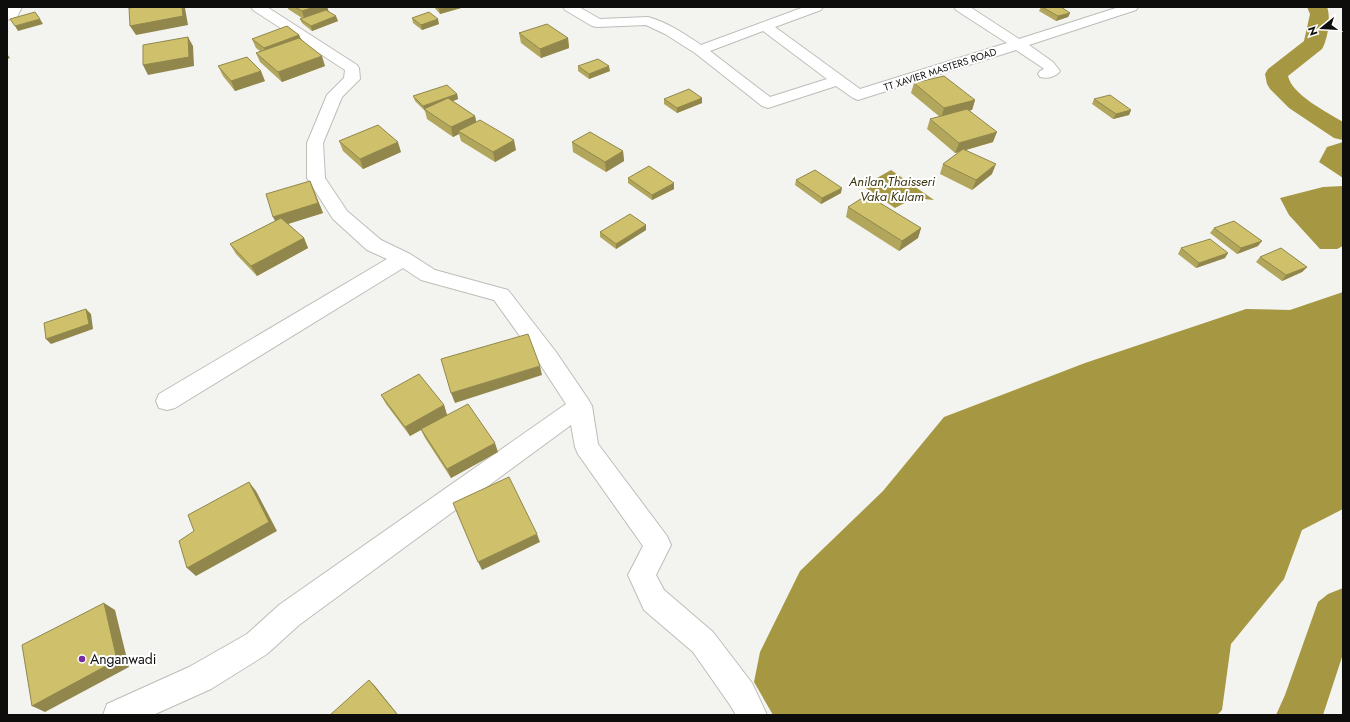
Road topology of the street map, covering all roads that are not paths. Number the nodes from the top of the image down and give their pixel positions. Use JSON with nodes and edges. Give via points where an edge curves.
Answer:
{"nodes":[{"id":1,"x":15,"y":7,"type":"edge"},
{"id":2,"x":258,"y":7,"type":"edge"},
{"id":3,"x":570,"y":7,"type":"edge"},
{"id":4,"x":816,"y":7,"type":"edge"},
{"id":5,"x":961,"y":7,"type":"edge"},
{"id":6,"x":1127,"y":8,"type":"edge"},
{"id":7,"x":7,"y":16,"type":"edge"},
{"id":8,"x":765,"y":26,"type":"junction"},
{"id":9,"x":1016,"y":45,"type":"junction"},
{"id":10,"x":700,"y":50,"type":"junction"},
{"id":11,"x":1045,"y":74,"type":"dead end"},
{"id":12,"x":839,"y":80,"type":"junction"},
{"id":13,"x":403,"y":259,"type":"junction"},
{"id":14,"x":167,"y":401,"type":"dead end"},
{"id":15,"x":580,"y":406,"type":"junction"},
{"id":16,"x":118,"y":715,"type":"edge"},
{"id":17,"x":752,"y":715,"type":"edge"}],
"edges":[{"from":1,"to":7,"type":"street","via":[[12,14]]},
{"from":2,"to":13,"type":"street","via":[[352,68],[352,80],[335,95],[316,142],[316,178],[340,215],[374,245]]},
{"from":3,"to":10,"type":"street","via":[[597,23],[648,21]]},
{"from":4,"to":8,"type":"street"},
{"from":5,"to":9,"type":"street"},
{"from":6,"to":9,"type":"street","name":"TT XAVIER MASTERS ROAD"},
{"from":8,"to":10,"type":"street"},
{"from":8,"to":12,"type":"street","name":"TT XAVIER MASTERS ROAD"},
{"from":9,"to":11,"type":"street","via":[[1048,65],[1053,71]]},
{"from":9,"to":12,"type":"street","name":"TT XAVIER MASTERS ROAD","via":[[858,95]]},
{"from":10,"to":12,"type":"street","via":[[768,103]]},
{"from":13,"to":14,"type":"street"},
{"from":13,"to":15,"type":"street","via":[[428,275],[501,294]]},
{"from":15,"to":16,"type":"street","via":[[290,615],[257,644],[200,678]]},
{"from":15,"to":17,"type":"street","via":[[587,447],[658,545],[642,575],[654,600],[703,642],[741,694]]}]}
